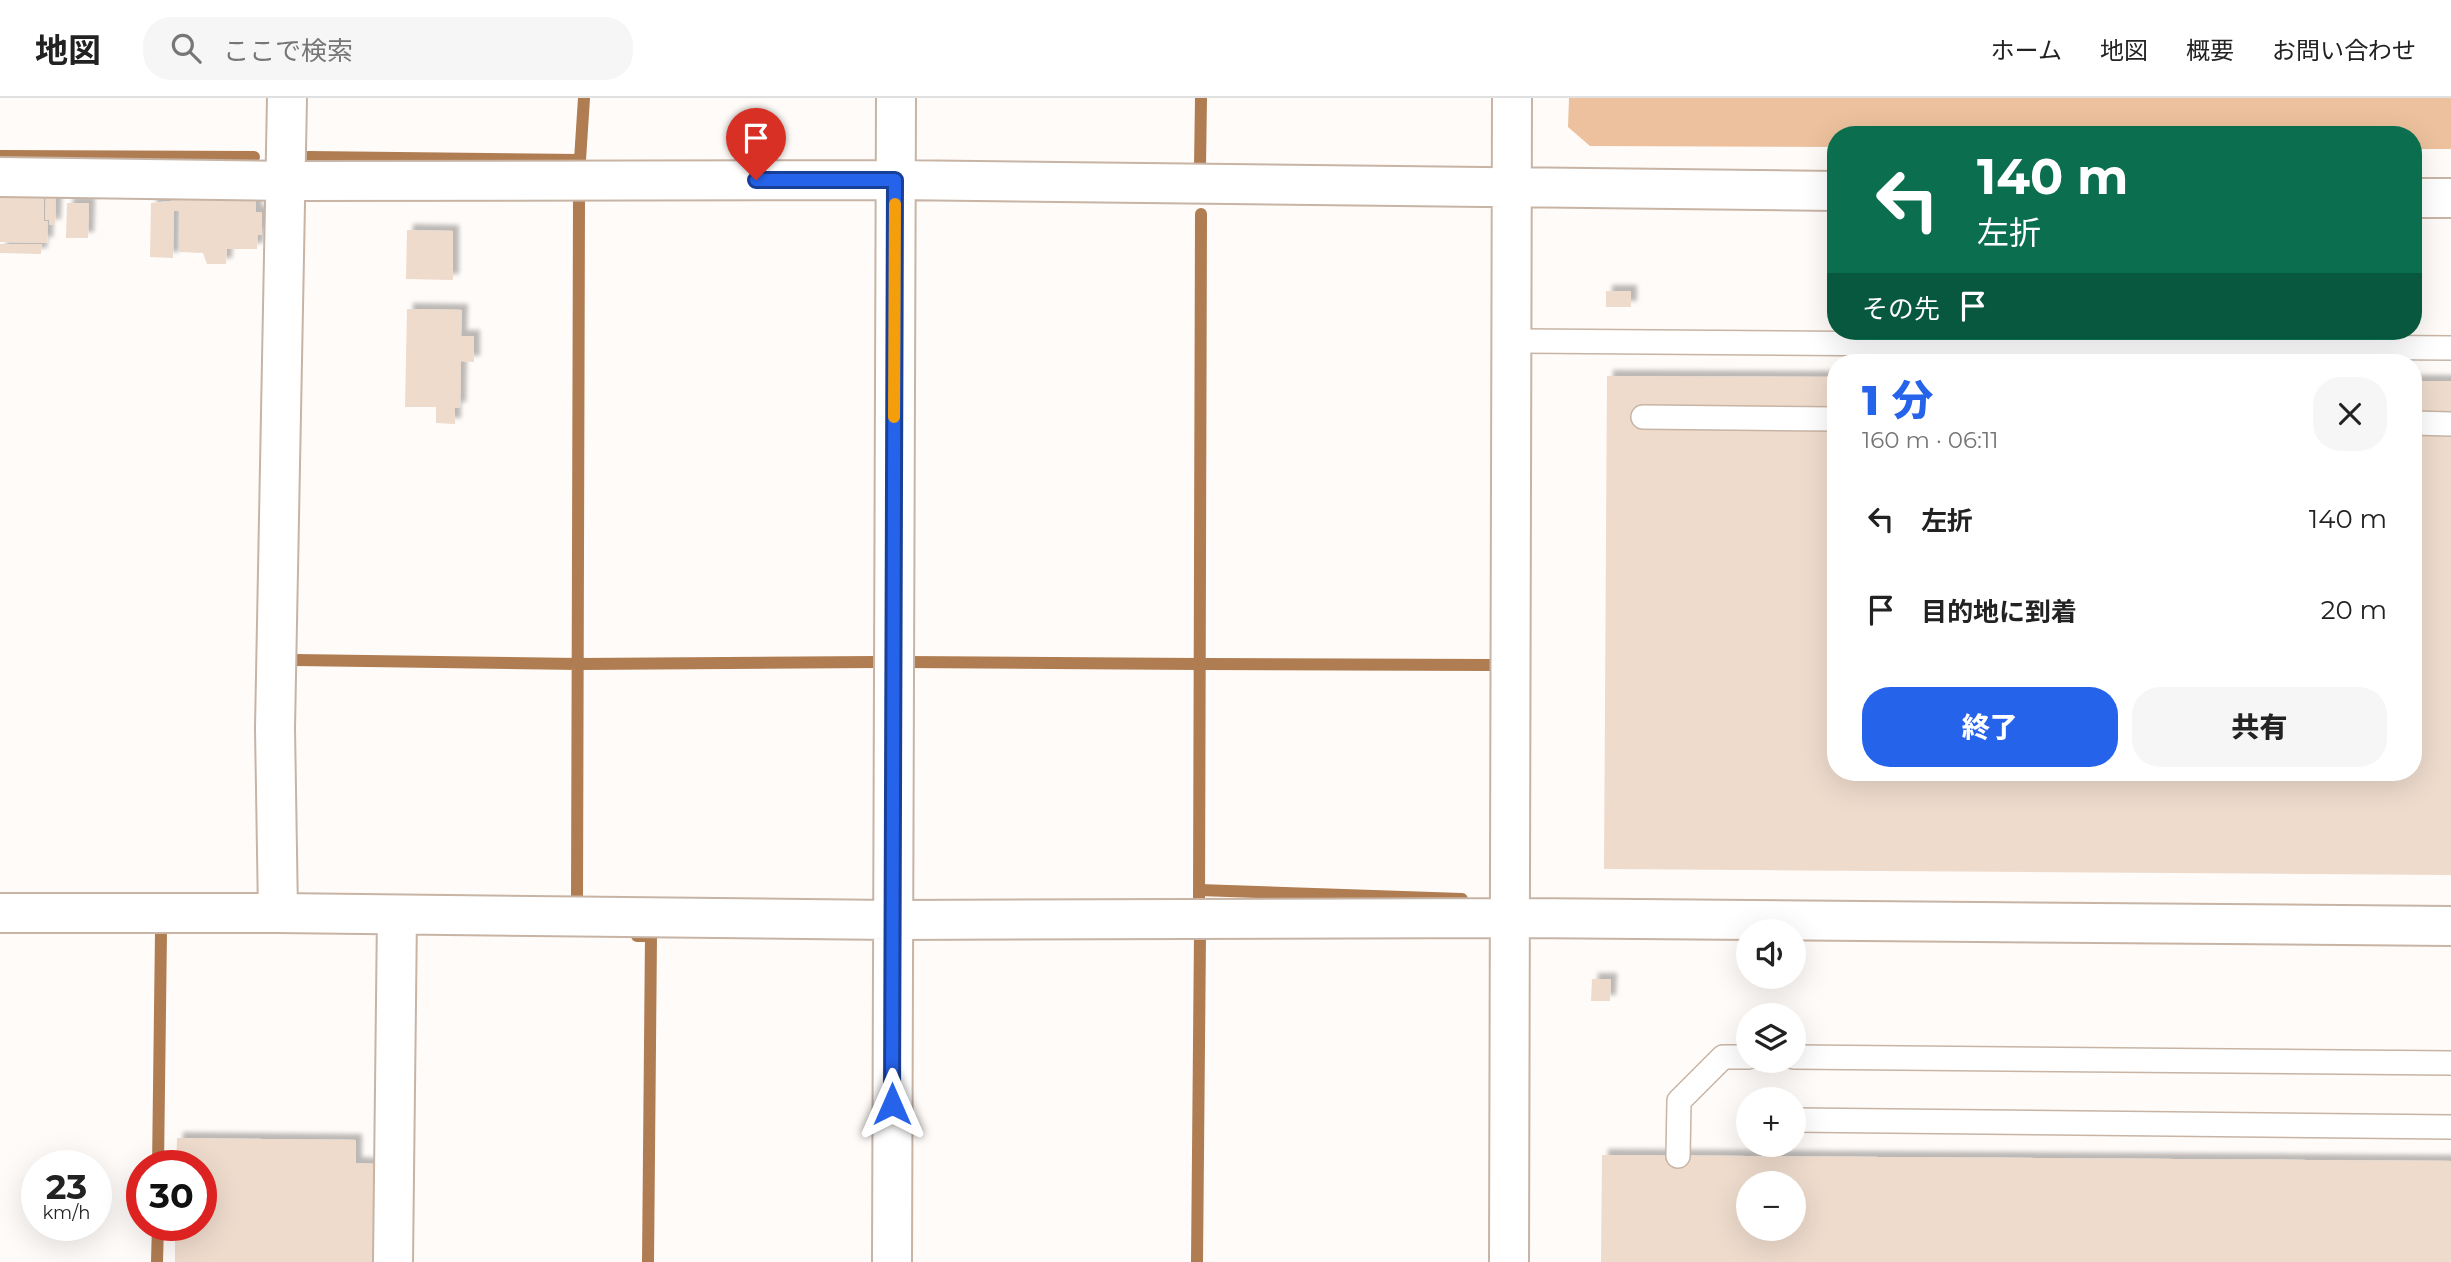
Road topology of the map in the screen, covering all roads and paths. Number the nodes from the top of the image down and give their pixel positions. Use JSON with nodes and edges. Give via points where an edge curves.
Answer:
{"nodes":[{"id":1,"x":287,"y":98,"type":"edge"},
{"id":2,"x":896,"y":98,"type":"edge"},
{"id":3,"x":1511,"y":98,"type":"edge"},
{"id":4,"x":0,"y":177,"type":"edge"},
{"id":5,"x":895,"y":180,"type":"junction"},
{"id":6,"x":286,"y":181,"type":"junction"},
{"id":7,"x":1510,"y":187,"type":"junction"},
{"id":8,"x":1827,"y":191,"type":"edge"},
{"id":9,"x":2422,"y":198,"type":"edge"},
{"id":10,"x":2451,"y":198,"type":"edge"},
{"id":11,"x":1510,"y":341,"type":"junction"},
{"id":12,"x":2451,"y":348,"type":"edge"},
{"id":13,"x":1643,"y":417,"type":"dead end"},
{"id":14,"x":1827,"y":419,"type":"edge"},
{"id":15,"x":2422,"y":423,"type":"edge"},
{"id":16,"x":2451,"y":424,"type":"edge"},
{"id":17,"x":0,"y":913,"type":"edge"},
{"id":18,"x":278,"y":913,"type":"junction"},
{"id":19,"x":397,"y":915,"type":"junction"},
{"id":20,"x":1512,"y":918,"type":"junction"},
{"id":21,"x":891,"y":920,"type":"junction"},
{"id":22,"x":2451,"y":926,"type":"edge"},
{"id":23,"x":1736,"y":1057,"type":"edge"},
{"id":24,"x":1806,"y":1057,"type":"edge"},
{"id":25,"x":2451,"y":1063,"type":"edge"},
{"id":26,"x":1806,"y":1120,"type":"edge"},
{"id":27,"x":2451,"y":1126,"type":"edge"},
{"id":28,"x":1678,"y":1156,"type":"dead end"},
{"id":29,"x":393,"y":1262,"type":"edge"},
{"id":30,"x":892,"y":1262,"type":"edge"},
{"id":31,"x":1509,"y":1262,"type":"edge"}],
"edges":[{"from":1,"to":6,"type":"street"},
{"from":2,"to":5,"type":"street"},
{"from":3,"to":7,"type":"street"},
{"from":4,"to":6,"type":"street"},
{"from":5,"to":6,"type":"street"},
{"from":5,"to":7,"type":"street"},
{"from":5,"to":21,"type":"street"},
{"from":6,"to":18,"type":"street","via":[[275,728]]},
{"from":7,"to":8,"type":"street"},
{"from":7,"to":11,"type":"street"},
{"from":9,"to":10,"type":"street"},
{"from":11,"to":12,"type":"lane"},
{"from":11,"to":20,"type":"street"},
{"from":13,"to":14,"type":"lane"},
{"from":15,"to":16,"type":"lane"},
{"from":17,"to":18,"type":"street"},
{"from":18,"to":19,"type":"street"},
{"from":19,"to":21,"type":"street"},
{"from":19,"to":29,"type":"street"},
{"from":20,"to":21,"type":"street"},
{"from":20,"to":22,"type":"street"},
{"from":20,"to":31,"type":"street"},
{"from":21,"to":30,"type":"street"},
{"from":23,"to":28,"type":"lane","via":[[1723,1057],[1679,1101]]},
{"from":24,"to":25,"type":"lane"},
{"from":26,"to":27,"type":"lane"}]}
